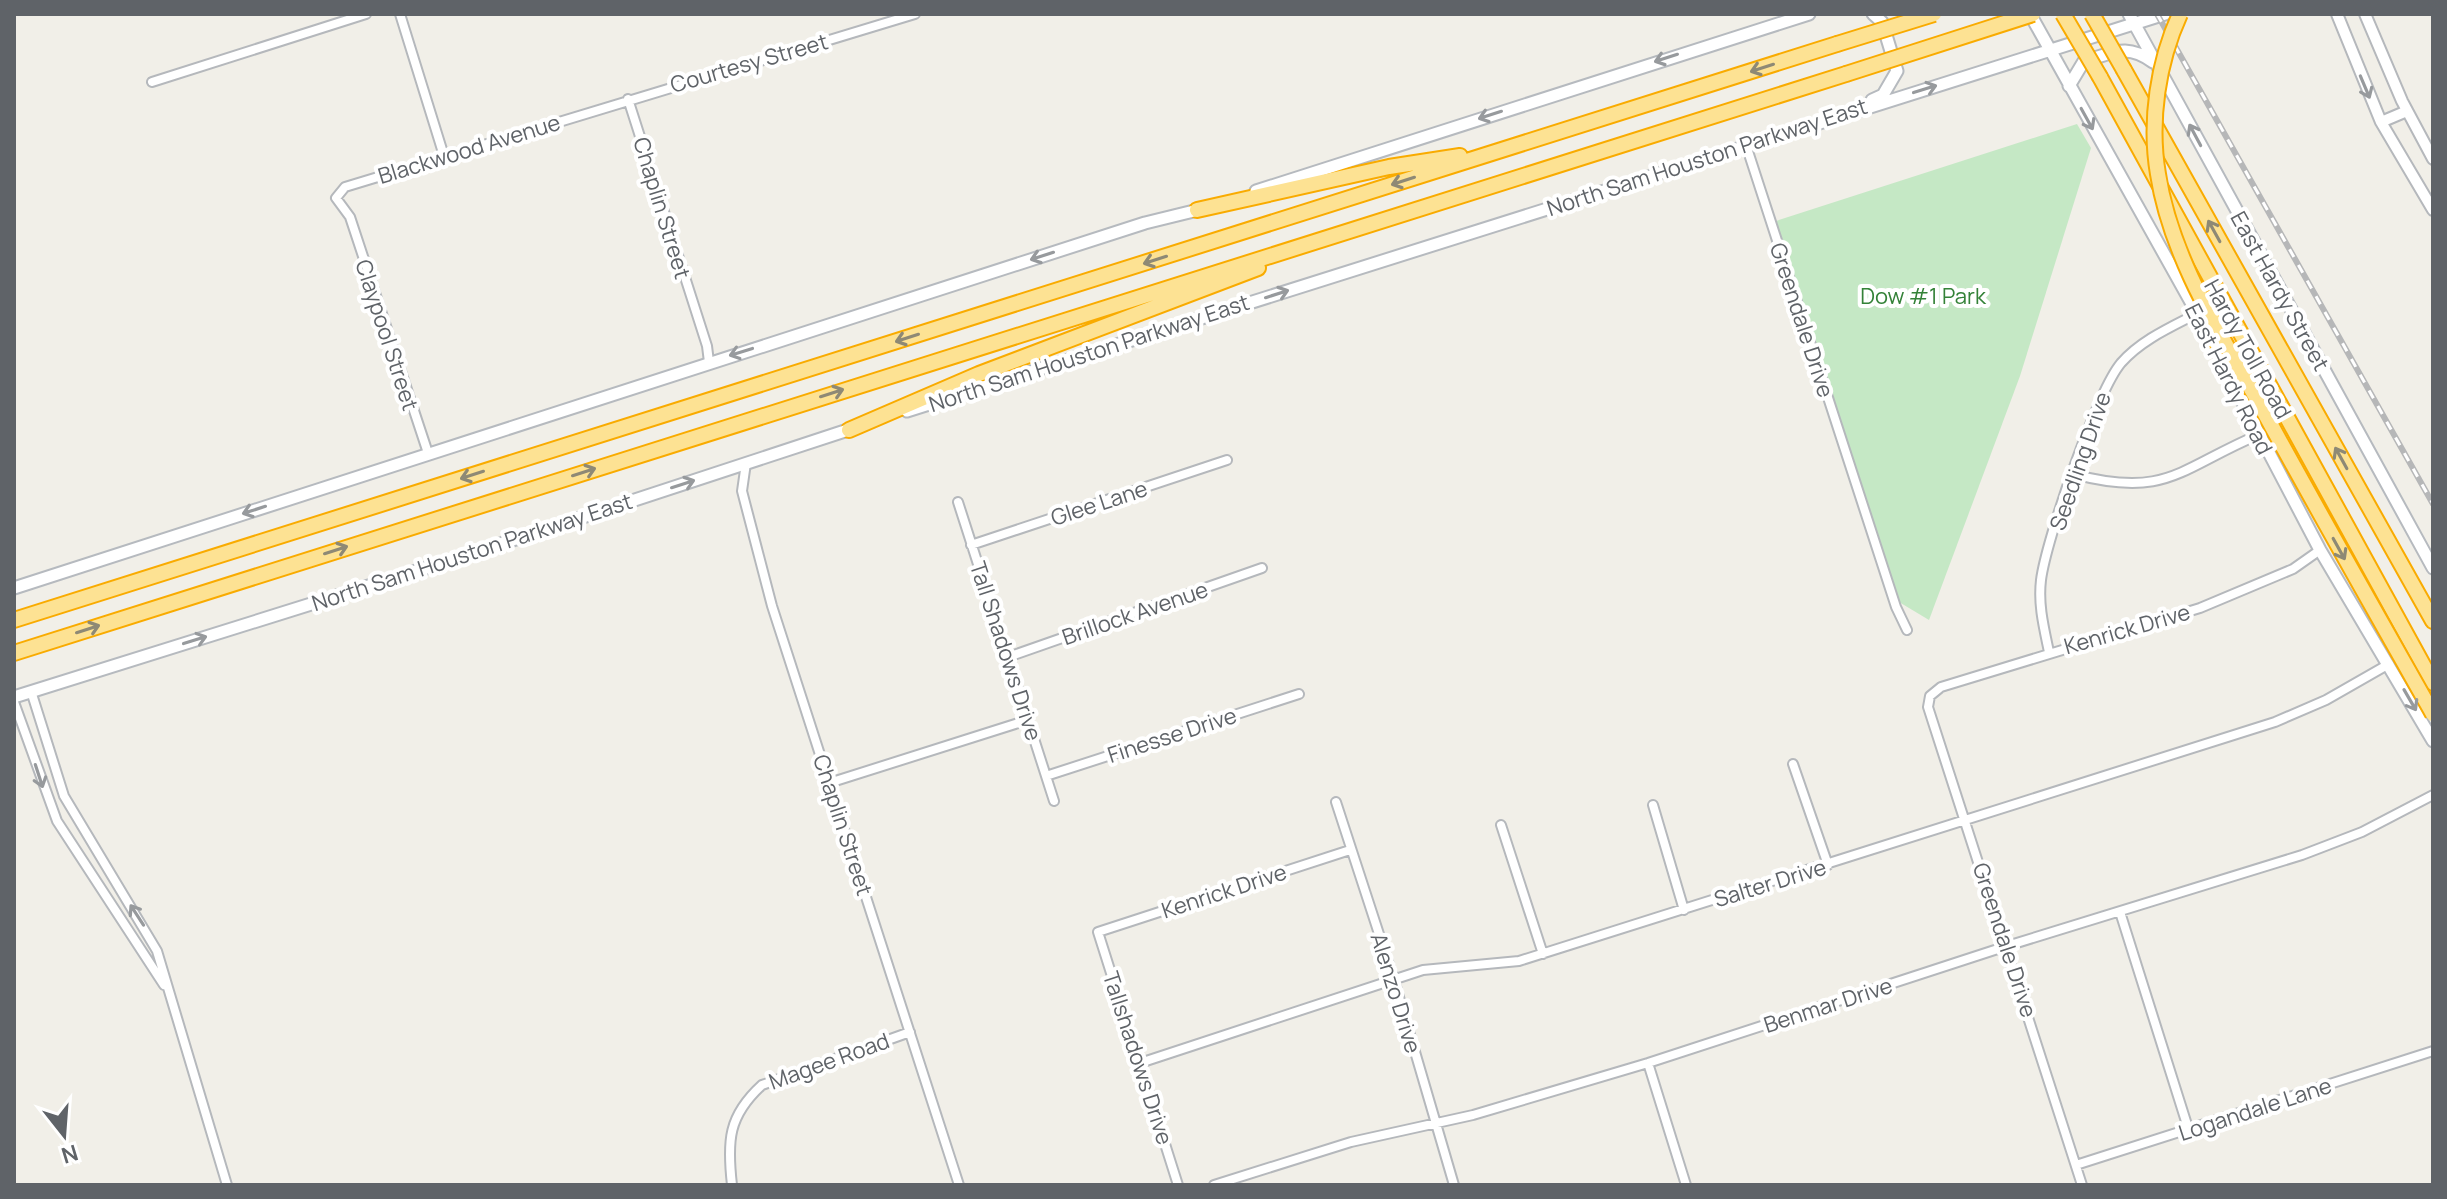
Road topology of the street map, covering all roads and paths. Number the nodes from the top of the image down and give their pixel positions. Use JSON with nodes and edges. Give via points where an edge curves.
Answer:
{"nodes":[{"id":1,"x":366,"y":14,"type":"edge"},
{"id":2,"x":400,"y":14,"type":"edge"},
{"id":3,"x":915,"y":14,"type":"edge"},
{"id":4,"x":1809,"y":14,"type":"edge"},
{"id":5,"x":1873,"y":14,"type":"edge"},
{"id":6,"x":1934,"y":14,"type":"edge"},
{"id":7,"x":2032,"y":14,"type":"edge"},
{"id":8,"x":2063,"y":14,"type":"edge"},
{"id":9,"x":2092,"y":14,"type":"edge"},
{"id":10,"x":2165,"y":14,"type":"edge"},
{"id":11,"x":2180,"y":14,"type":"edge"},
{"id":12,"x":2337,"y":14,"type":"edge"},
{"id":13,"x":2365,"y":14,"type":"edge"},
{"id":14,"x":2132,"y":19,"type":"edge"},
{"id":15,"x":2050,"y":50,"type":"junction"},
{"id":16,"x":2157,"y":64,"type":"junction"},
{"id":17,"x":152,"y":82,"type":"dead end"},
{"id":18,"x":2069,"y":86,"type":"junction"},
{"id":19,"x":628,"y":99,"type":"junction"},
{"id":20,"x":2407,"y":111,"type":"junction"},
{"id":21,"x":1850,"y":112,"type":"junction"},
{"id":22,"x":2381,"y":122,"type":"junction"},
{"id":23,"x":1746,"y":145,"type":"junction"},
{"id":24,"x":1504,"y":150,"type":"junction"},
{"id":25,"x":444,"y":156,"type":"junction"},
{"id":26,"x":2433,"y":159,"type":"edge"},
{"id":27,"x":1510,"y":178,"type":"junction"},
{"id":28,"x":1197,"y":210,"type":"junction"},
{"id":29,"x":2433,"y":210,"type":"edge"},
{"id":30,"x":350,"y":217,"type":"joint"},
{"id":31,"x":2198,"y":313,"type":"junction"},
{"id":32,"x":709,"y":362,"type":"junction"},
{"id":33,"x":849,"y":430,"type":"junction"},
{"id":34,"x":2258,"y":435,"type":"junction"},
{"id":35,"x":428,"y":453,"type":"junction"},
{"id":36,"x":1227,"y":460,"type":"dead end"},
{"id":37,"x":746,"y":463,"type":"junction"},
{"id":38,"x":2073,"y":474,"type":"junction"},
{"id":39,"x":958,"y":502,"type":"dead end"},
{"id":40,"x":2351,"y":538,"type":"junction"},
{"id":41,"x":971,"y":545,"type":"junction"},
{"id":42,"x":2320,"y":550,"type":"junction"},
{"id":43,"x":1262,"y":568,"type":"dead end"},
{"id":44,"x":2433,"y":568,"type":"edge"},
{"id":45,"x":14,"y":588,"type":"edge"},
{"id":46,"x":14,"y":620,"type":"edge"},
{"id":47,"x":2433,"y":621,"type":"edge"},
{"id":48,"x":1907,"y":630,"type":"dead end"},
{"id":49,"x":2049,"y":652,"type":"junction"},
{"id":50,"x":14,"y":653,"type":"edge"},
{"id":51,"x":1008,"y":657,"type":"junction"},
{"id":52,"x":2389,"y":664,"type":"junction"},
{"id":53,"x":2433,"y":683,"type":"edge"},
{"id":54,"x":31,"y":691,"type":"junction"},
{"id":55,"x":1299,"y":694,"type":"dead end"},
{"id":56,"x":1930,"y":696,"type":"joint"},
{"id":57,"x":14,"y":700,"type":"edge"},
{"id":58,"x":2433,"y":714,"type":"edge"},
{"id":59,"x":1028,"y":720,"type":"junction"},
{"id":60,"x":2433,"y":741,"type":"edge"},
{"id":61,"x":1793,"y":764,"type":"dead end"},
{"id":62,"x":1046,"y":776,"type":"junction"},
{"id":63,"x":829,"y":783,"type":"junction"},
{"id":64,"x":2433,"y":795,"type":"edge"},
{"id":65,"x":1054,"y":801,"type":"dead end"},
{"id":66,"x":1336,"y":802,"type":"dead end"},
{"id":67,"x":1653,"y":805,"type":"dead end"},
{"id":68,"x":1966,"y":820,"type":"junction"},
{"id":69,"x":1501,"y":825,"type":"dead end"},
{"id":70,"x":1350,"y":850,"type":"junction"},
{"id":71,"x":1828,"y":865,"type":"junction"},
{"id":72,"x":1684,"y":910,"type":"junction"},
{"id":73,"x":2120,"y":912,"type":"junction"},
{"id":74,"x":1098,"y":932,"type":"joint"},
{"id":75,"x":2007,"y":946,"type":"junction"},
{"id":76,"x":1543,"y":954,"type":"junction"},
{"id":77,"x":1394,"y":980,"type":"junction"},
{"id":78,"x":165,"y":986,"type":"junction"},
{"id":79,"x":910,"y":1032,"type":"junction"},
{"id":80,"x":2433,"y":1051,"type":"edge"},
{"id":81,"x":1140,"y":1063,"type":"junction"},
{"id":82,"x":1648,"y":1063,"type":"junction"},
{"id":83,"x":1434,"y":1122,"type":"junction"},
{"id":84,"x":2189,"y":1131,"type":"junction"},
{"id":85,"x":2076,"y":1165,"type":"junction"},
{"id":86,"x":227,"y":1185,"type":"edge"},
{"id":87,"x":732,"y":1185,"type":"edge"},
{"id":88,"x":959,"y":1185,"type":"edge"},
{"id":89,"x":1178,"y":1185,"type":"edge"},
{"id":90,"x":1214,"y":1185,"type":"edge"},
{"id":91,"x":1454,"y":1185,"type":"edge"},
{"id":92,"x":1686,"y":1185,"type":"edge"},
{"id":93,"x":2082,"y":1185,"type":"edge"}],
"edges":[{"from":1,"to":17,"type":"street"},
{"from":2,"to":25,"type":"street"},
{"from":3,"to":19,"type":"street","name":"Courtesy Street"},
{"from":4,"to":28,"type":"main road","one_way":true},
{"from":5,"to":21,"type":"main road","via":[[1882,22],[1897,71],[1883,95]]},
{"from":6,"to":24,"type":"highway","one_way":true,"bridge":true},
{"from":7,"to":15,"type":"main road","name":"East Hardy Road"},
{"from":7,"to":27,"type":"highway","name":"North Sam Houston Parkway East","bridge":true},
{"from":8,"to":40,"type":"highway","name":"Hardy Toll Road","bridge":true},
{"from":47,"to":9,"type":"highway","name":"Hardy Toll Road","one_way":true,"bridge":true},
{"from":10,"to":14,"type":"main road","name":"North Sam Houston Parkway East"},
{"from":11,"to":58,"type":"highway","one_way":true,"bridge":true,"via":[[2157,92],[2155,139],[2158,175],[2180,253]]},
{"from":12,"to":22,"type":"street","one_way":true},
{"from":13,"to":20,"type":"street"},
{"from":14,"to":15,"type":"main road","name":"North Sam Houston Parkway East"},
{"from":14,"to":16,"type":"main road","name":"East Hardy Street"},
{"from":15,"to":18,"type":"main road","name":"East Hardy Road"},
{"from":21,"to":15,"type":"main road","name":"North Sam Houston Parkway East","one_way":true},
{"from":16,"to":18,"type":"main road","via":[[2136,50],[2122,50],[2084,61]]},
{"from":44,"to":16,"type":"main road","name":"East Hardy Street","one_way":true},
{"from":18,"to":31,"type":"main road","name":"East Hardy Road","one_way":true},
{"from":19,"to":25,"type":"street","name":"Blackwood Avenue"},
{"from":19,"to":32,"type":"street","name":"Chaplin Street"},
{"from":20,"to":22,"type":"street"},
{"from":20,"to":26,"type":"street"},
{"from":21,"to":23,"type":"main road","name":"North Sam Houston Parkway East"},
{"from":22,"to":29,"type":"street"},
{"from":33,"to":23,"type":"main road","name":"North Sam Houston Parkway East","one_way":true},
{"from":23,"to":48,"type":"street","name":"Greendale Drive"},
{"from":24,"to":28,"type":"highway","via":[[1389,167]]},
{"from":24,"to":46,"type":"highway","one_way":true},
{"from":25,"to":30,"type":"street","name":"Blackwood Avenue","via":[[345,187],[336,198]]},
{"from":27,"to":33,"type":"highway","via":[[1147,308]]},
{"from":50,"to":27,"type":"highway","name":"North Sam Houston Parkway East","one_way":true},
{"from":28,"to":32,"type":"main road","one_way":true},
{"from":30,"to":35,"type":"street","name":"Claypool Street"},
{"from":31,"to":34,"type":"main road","name":"East Hardy Road"},
{"from":31,"to":38,"type":"street","name":"Seedling Drive","via":[[2152,338],[2114,373]]},
{"from":31,"to":40,"type":"highway"},
{"from":32,"to":35,"type":"main road"},
{"from":33,"to":37,"type":"main road","name":"North Sam Houston Parkway East"},
{"from":34,"to":38,"type":"street","via":[[2203,465],[2151,483],[2114,483]]},
{"from":34,"to":42,"type":"main road","name":"East Hardy Road"},
{"from":35,"to":45,"type":"main road","one_way":true},
{"from":36,"to":41,"type":"street","name":"Glee Lane"},
{"from":54,"to":37,"type":"main road","name":"North Sam Houston Parkway East","one_way":true},
{"from":37,"to":63,"type":"street","name":"Chaplin Street","via":[[742,491]]},
{"from":38,"to":49,"type":"street","name":"Seedling Drive","via":[[2041,580],[2041,617]]},
{"from":39,"to":41,"type":"street","name":"Tall Shadows Drive"},
{"from":40,"to":53,"type":"highway","name":"Hardy Toll Road"},
{"from":41,"to":51,"type":"street","name":"Tall Shadows Drive"},
{"from":42,"to":49,"type":"street","name":"Kenrick Drive","via":[[2243,592]]},
{"from":42,"to":52,"type":"main road","name":"East Hardy Road"},
{"from":43,"to":51,"type":"street","name":"Brillock Avenue"},
{"from":49,"to":56,"type":"street","name":"Kenrick Drive","via":[[1941,687]]},
{"from":51,"to":59,"type":"street","name":"Tall Shadows Drive"},
{"from":52,"to":60,"type":"main road","name":"East Hardy Road","one_way":true},
{"from":52,"to":68,"type":"street","name":"Salter Drive","via":[[2288,717]]},
{"from":54,"to":57,"type":"main road","name":"North Sam Houston Parkway East"},
{"from":78,"to":54,"type":"street","one_way":true,"via":[[153,940],[64,796]]},
{"from":55,"to":62,"type":"street","name":"Finesse Drive"},
{"from":56,"to":68,"type":"street","name":"Greendale Drive","via":[[1928,707]]},
{"from":57,"to":78,"type":"street","one_way":true,"via":[[57,821]]},
{"from":59,"to":62,"type":"street","name":"Tall Shadows Drive"},
{"from":59,"to":63,"type":"street"},
{"from":61,"to":71,"type":"street"},
{"from":62,"to":65,"type":"street","name":"Tall Shadows Drive"},
{"from":63,"to":79,"type":"street","name":"Chaplin Street"},
{"from":64,"to":73,"type":"street","name":"Benmar Drive","via":[[2333,845]]},
{"from":66,"to":70,"type":"street","name":"Alenzo Drive"},
{"from":67,"to":72,"type":"street"},
{"from":68,"to":71,"type":"street","name":"Salter Drive"},
{"from":68,"to":75,"type":"street","name":"Greendale Drive"},
{"from":69,"to":76,"type":"street"},
{"from":70,"to":74,"type":"street","name":"Kenrick Drive"},
{"from":70,"to":77,"type":"street","name":"Alenzo Drive"},
{"from":71,"to":72,"type":"street","name":"Salter Drive"},
{"from":72,"to":76,"type":"street","name":"Salter Drive"},
{"from":73,"to":75,"type":"street","name":"Benmar Drive"},
{"from":73,"to":84,"type":"street"},
{"from":74,"to":81,"type":"street","name":"Tallshadows Drive"},
{"from":75,"to":82,"type":"street","name":"Benmar Drive"},
{"from":75,"to":85,"type":"street","name":"Greendale Drive"},
{"from":76,"to":77,"type":"street","name":"Salter Drive","via":[[1501,965],[1439,967]]},
{"from":77,"to":81,"type":"street","name":"Salter Drive"},
{"from":77,"to":83,"type":"street","name":"Alenzo Drive"},
{"from":78,"to":86,"type":"street"},
{"from":79,"to":87,"type":"street","name":"Magee Road","via":[[762,1085],[743,1103],[731,1128]]},
{"from":79,"to":88,"type":"street","name":"Chaplin Street"},
{"from":80,"to":84,"type":"street","name":"Logandale Lane"},
{"from":81,"to":89,"type":"street","name":"Tallshadows Drive"},
{"from":82,"to":83,"type":"street","name":"Benmar Drive"},
{"from":82,"to":92,"type":"street"},
{"from":83,"to":90,"type":"street","name":"Benmar Drive"},
{"from":83,"to":91,"type":"street","name":"Alenzo Drive"},
{"from":84,"to":85,"type":"street","name":"Logandale Lane"},
{"from":85,"to":93,"type":"street","name":"Greendale Drive"}]}
